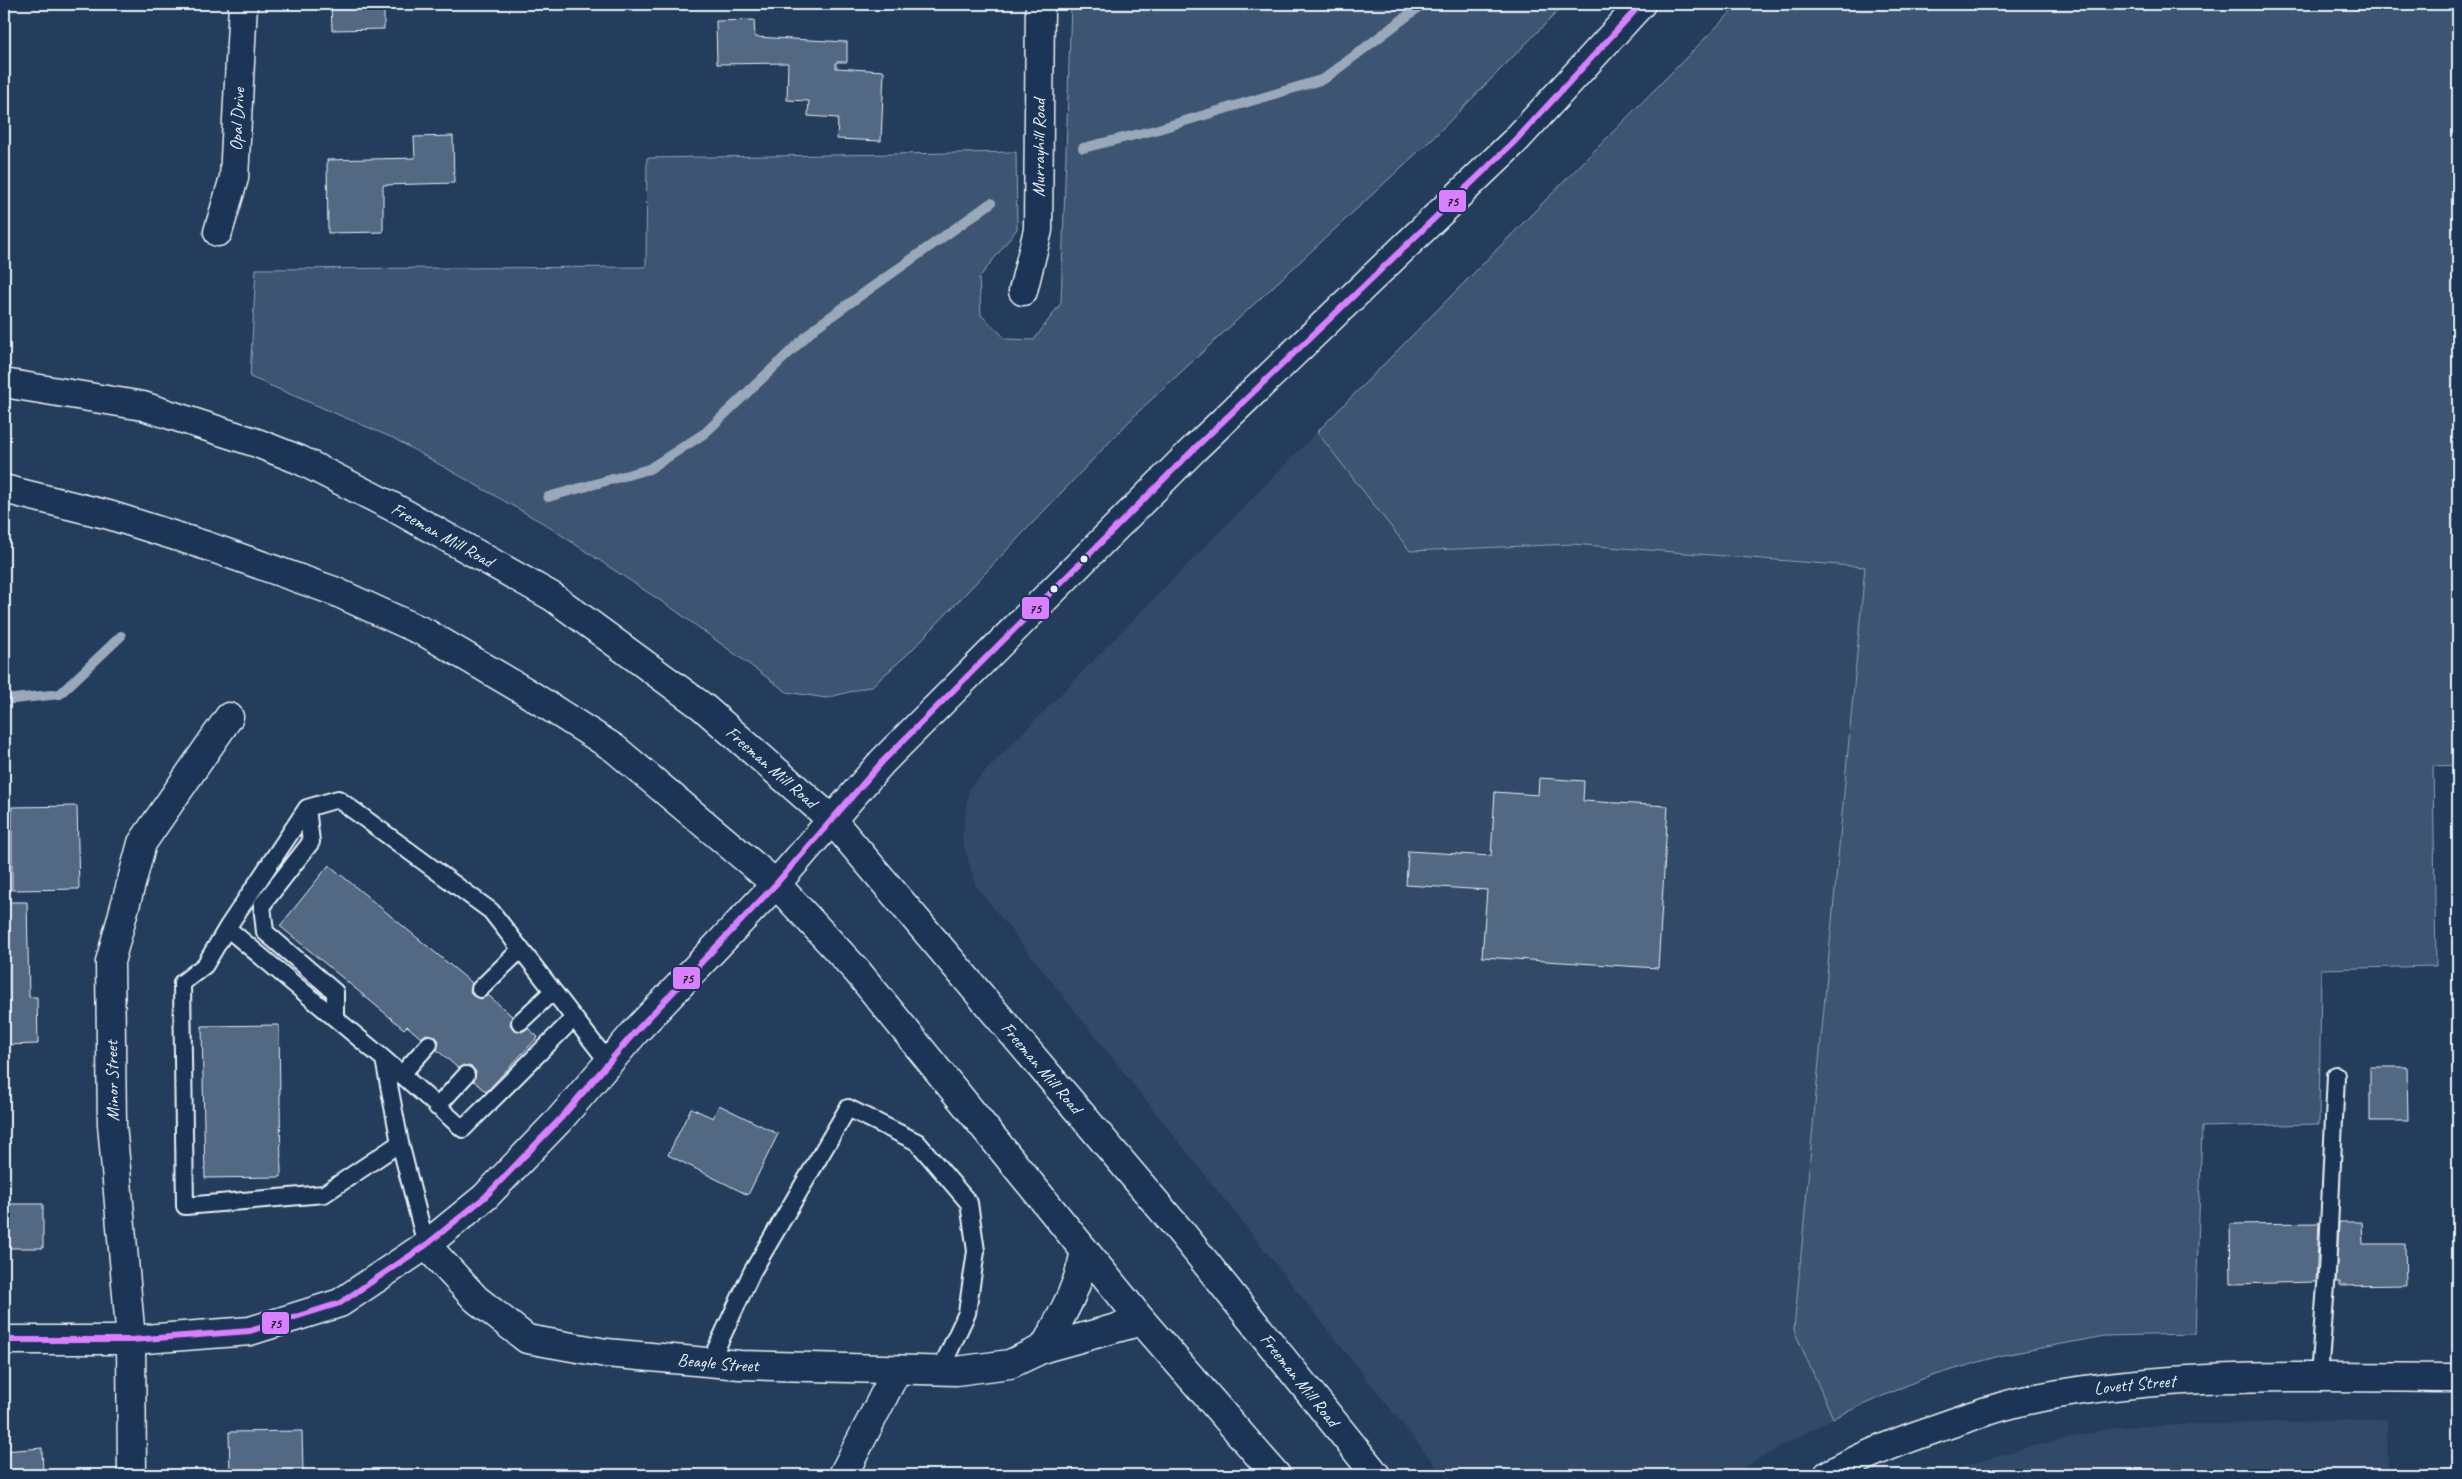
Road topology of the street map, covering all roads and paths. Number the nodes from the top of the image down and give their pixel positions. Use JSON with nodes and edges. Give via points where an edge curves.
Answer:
{"nodes":[{"id":1,"x":243,"y":4,"type":"edge"},
{"id":2,"x":1040,"y":4,"type":"edge"},
{"id":3,"x":1641,"y":4,"type":"edge"},
{"id":4,"x":218,"y":232,"type":"dead end"},
{"id":5,"x":1023,"y":290,"type":"dead end"},
{"id":6,"x":4,"y":383,"type":"edge"},
{"id":7,"x":4,"y":489,"type":"edge"},
{"id":8,"x":229,"y":717,"type":"dead end"},
{"id":9,"x":307,"y":808,"type":"junction"},
{"id":10,"x":831,"y":819,"type":"junction"},
{"id":11,"x":776,"y":884,"type":"junction"},
{"id":12,"x":227,"y":928,"type":"junction"},
{"id":13,"x":520,"y":950,"type":"junction"},
{"id":14,"x":480,"y":988,"type":"dead end"},
{"id":15,"x":552,"y":992,"type":"junction"},
{"id":16,"x":335,"y":1018,"type":"junction"},
{"id":17,"x":573,"y":1019,"type":"junction"},
{"id":18,"x":520,"y":1022,"type":"dead end"},
{"id":19,"x":429,"y":1044,"type":"dead end"},
{"id":20,"x":384,"y":1059,"type":"junction"},
{"id":21,"x":609,"y":1063,"type":"junction"},
{"id":22,"x":402,"y":1075,"type":"junction"},
{"id":23,"x":466,"y":1075,"type":"dead end"},
{"id":24,"x":2336,"y":1075,"type":"dead end"},
{"id":25,"x":437,"y":1107,"type":"junction"},
{"id":26,"x":400,"y":1143,"type":"junction"},
{"id":27,"x":426,"y":1245,"type":"junction"},
{"id":28,"x":1085,"y":1251,"type":"junction"},
{"id":29,"x":1142,"y":1321,"type":"junction"},
{"id":30,"x":4,"y":1340,"type":"edge"},
{"id":31,"x":131,"y":1340,"type":"junction"},
{"id":32,"x":1044,"y":1348,"type":"junction"},
{"id":33,"x":710,"y":1362,"type":"junction"},
{"id":34,"x":897,"y":1370,"type":"junction"},
{"id":35,"x":940,"y":1370,"type":"junction"},
{"id":36,"x":2319,"y":1377,"type":"junction"},
{"id":37,"x":2458,"y":1378,"type":"edge"},
{"id":38,"x":132,"y":1475,"type":"edge"},
{"id":39,"x":843,"y":1475,"type":"edge"},
{"id":40,"x":1276,"y":1475,"type":"edge"},
{"id":41,"x":1376,"y":1475,"type":"edge"},
{"id":42,"x":1828,"y":1475,"type":"edge"}],
"edges":[{"from":1,"to":4,"type":"main road","name":"Opal Drive","via":[[234,178]]},
{"from":2,"to":5,"type":"main road","name":"Murrayhill Road","via":[[1038,230]]},
{"from":3,"to":10,"type":"main road","via":[[1515,141],[1194,449],[882,762]]},
{"from":6,"to":10,"type":"main road","name":"Freeman Mill Road","via":[[153,409],[300,460],[393,507],[553,597],[703,707]]},
{"from":7,"to":11,"type":"main road","via":[[109,515],[207,546],[334,591],[426,633],[614,748]]},
{"from":8,"to":31,"type":"main road","name":"Minor Street","via":[[142,842],[110,962],[112,1124]]},
{"from":9,"to":12,"type":"lane"},
{"from":9,"to":13,"type":"lane","via":[[338,800],[491,911]]},
{"from":9,"to":16,"type":"lane","via":[[311,842],[262,905],[264,932],[336,992]]},
{"from":10,"to":11,"type":"main road"},
{"from":10,"to":41,"type":"main road","name":"Freeman Mill Road","via":[[1181,1232]]},
{"from":11,"to":21,"type":"main road"},
{"from":11,"to":28,"type":"main road","via":[[857,971]]},
{"from":12,"to":16,"type":"lane"},
{"from":12,"to":26,"type":"lane","via":[[205,965],[182,983],[185,1206],[324,1194]]},
{"from":13,"to":14,"type":"lane"},
{"from":13,"to":15,"type":"lane"},
{"from":15,"to":17,"type":"lane"},
{"from":15,"to":18,"type":"lane"},
{"from":16,"to":20,"type":"lane"},
{"from":17,"to":21,"type":"lane"},
{"from":17,"to":25,"type":"lane","via":[[462,1129]]},
{"from":19,"to":22,"type":"lane"},
{"from":20,"to":22,"type":"lane"},
{"from":20,"to":26,"type":"lane"},
{"from":21,"to":27,"type":"main road","via":[[485,1197]]},
{"from":22,"to":25,"type":"lane"},
{"from":23,"to":25,"type":"lane"},
{"from":24,"to":36,"type":"lane"},
{"from":26,"to":27,"type":"lane"},
{"from":27,"to":31,"type":"main road","via":[[340,1303],[250,1331]]},
{"from":27,"to":33,"type":"main road","name":"Beagle Street","via":[[476,1299],[528,1338],[606,1354]]},
{"from":28,"to":29,"type":"main road"},
{"from":28,"to":32,"type":"main road","via":[[1074,1292]]},
{"from":29,"to":32,"type":"main road","name":"Beagle Street"},
{"from":29,"to":40,"type":"main road"},
{"from":30,"to":31,"type":"main road"},
{"from":31,"to":38,"type":"main road","name":"Minor Street"},
{"from":32,"to":35,"type":"main road","name":"Beagle Street","via":[[1010,1364]]},
{"from":33,"to":34,"type":"main road","name":"Beagle Street"},
{"from":33,"to":35,"type":"lane","via":[[752,1272],[848,1108],[917,1142],[968,1203],[976,1251],[967,1313]]},
{"from":34,"to":35,"type":"main road","name":"Beagle Street"},
{"from":34,"to":39,"type":"main road"},
{"from":36,"to":37,"type":"main road","name":"Lovett Street"},
{"from":36,"to":42,"type":"main road","name":"Lovett Street","via":[[2173,1381],[2035,1398],[1906,1439]]}]}
